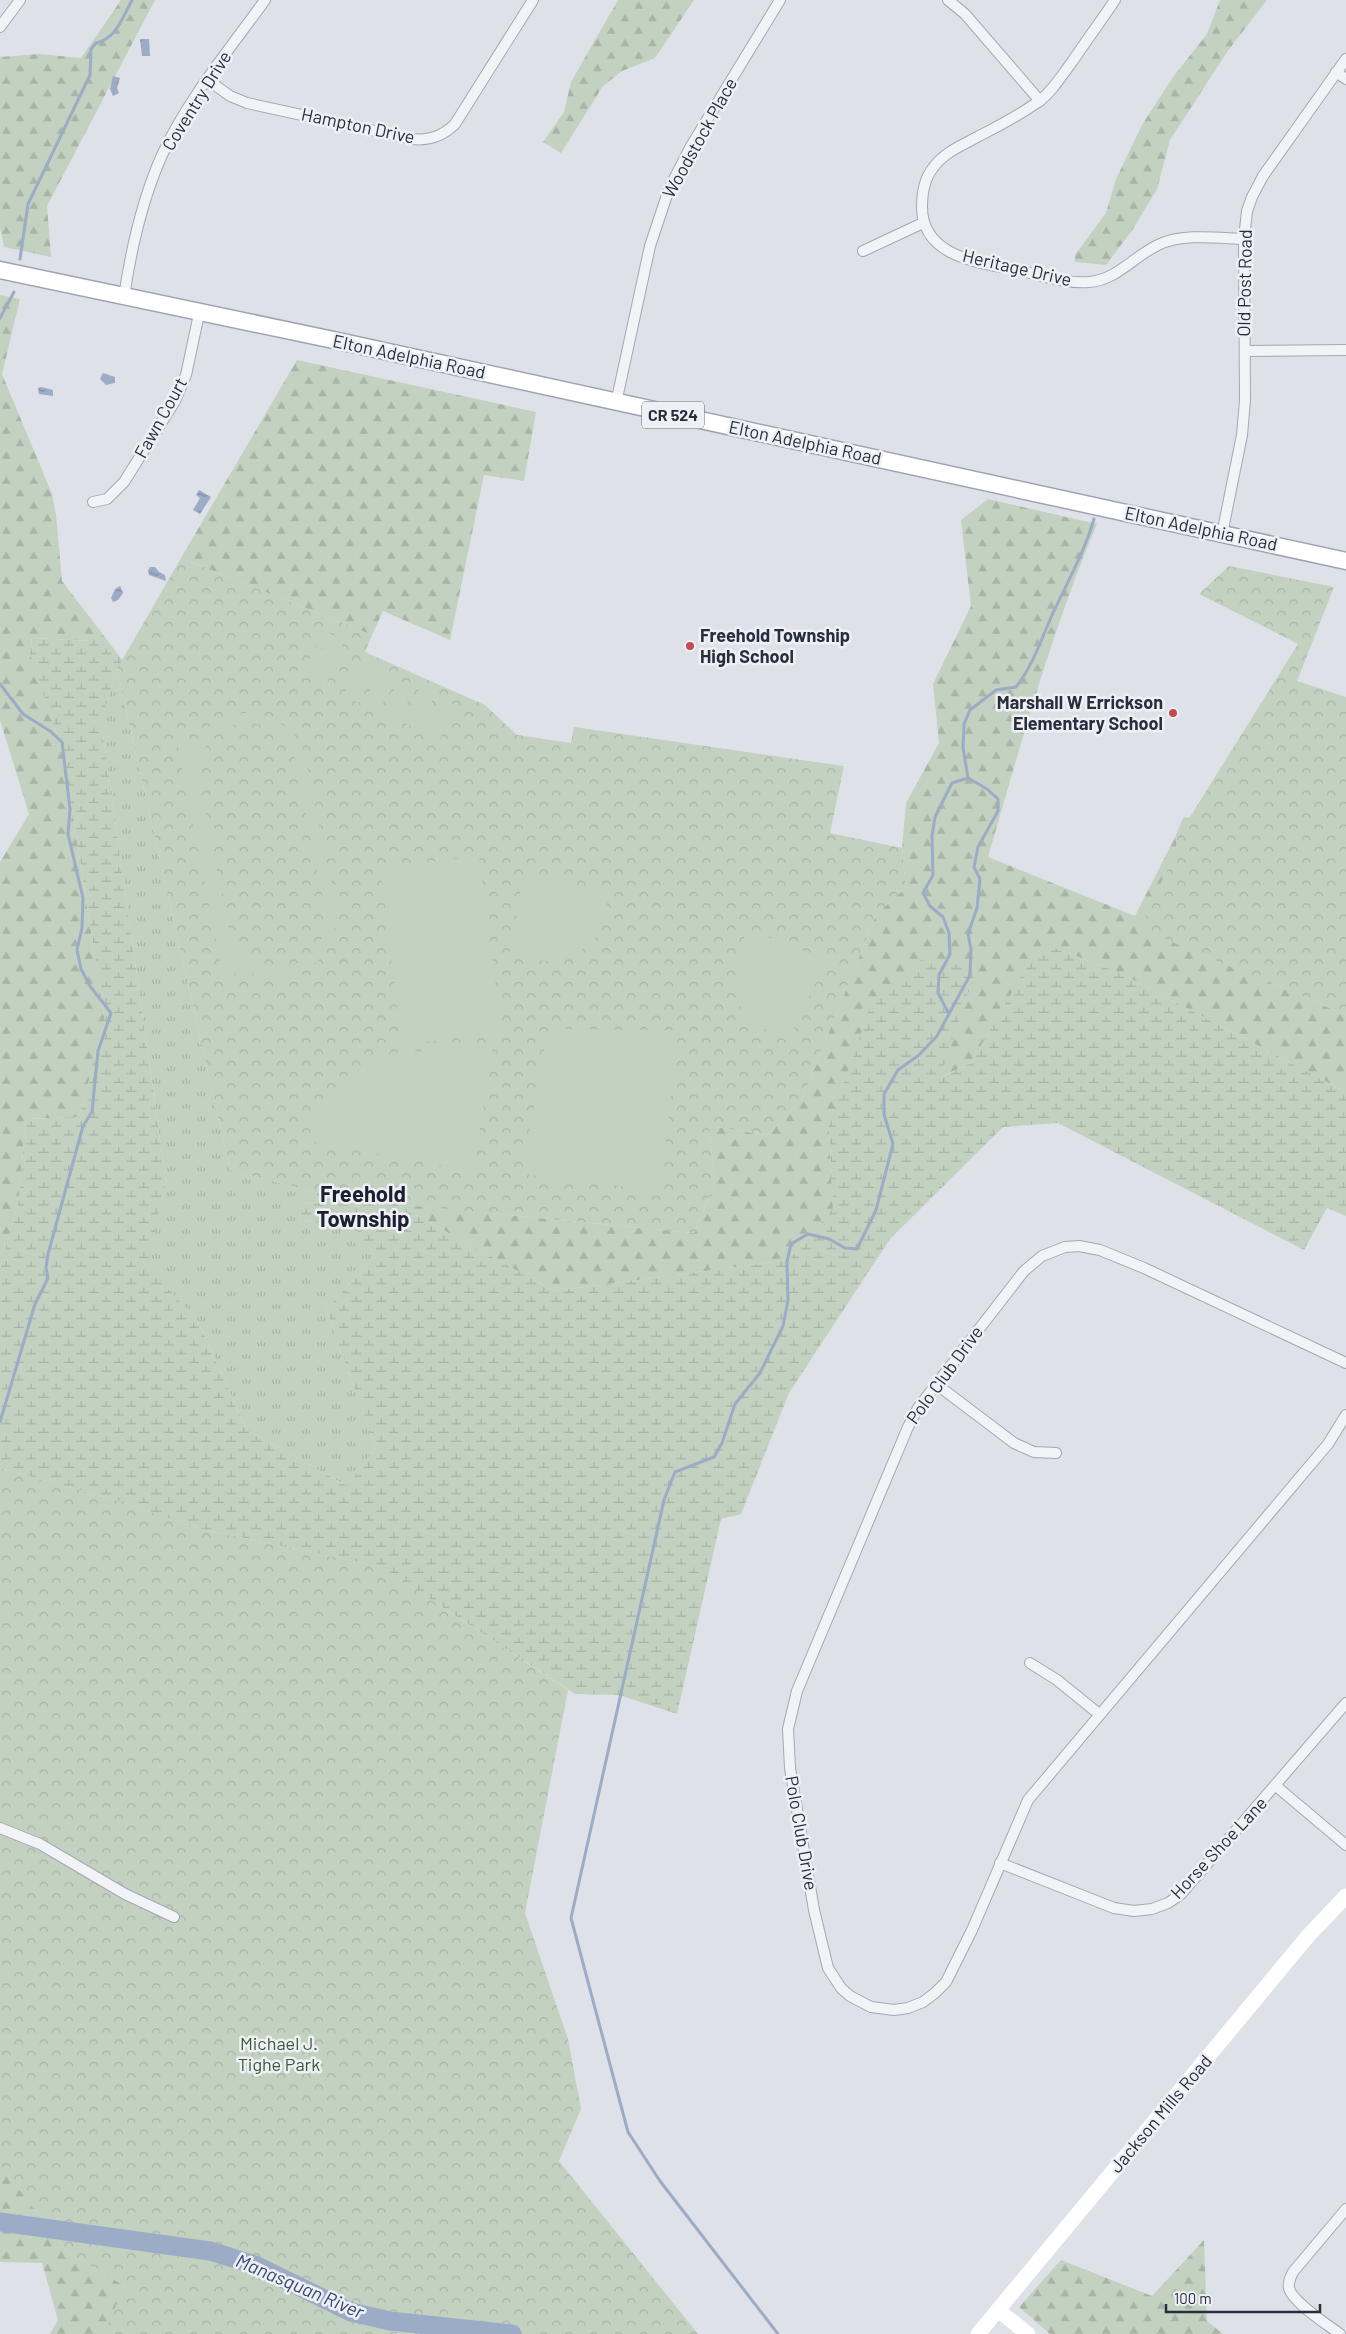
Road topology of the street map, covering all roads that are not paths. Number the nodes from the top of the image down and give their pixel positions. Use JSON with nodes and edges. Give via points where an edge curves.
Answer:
{"nodes":[{"id":1,"x":20,"y":0,"type":"edge"},
{"id":2,"x":265,"y":0,"type":"edge"},
{"id":3,"x":533,"y":0,"type":"edge"},
{"id":4,"x":780,"y":0,"type":"edge"},
{"id":5,"x":948,"y":0,"type":"edge"},
{"id":6,"x":1115,"y":0,"type":"edge"},
{"id":7,"x":0,"y":27,"type":"edge"},
{"id":8,"x":1346,"y":59,"type":"edge"},
{"id":9,"x":1336,"y":72,"type":"junction"},
{"id":10,"x":1346,"y":79,"type":"edge"},
{"id":11,"x":208,"y":80,"type":"junction"},
{"id":12,"x":1040,"y":101,"type":"junction"},
{"id":13,"x":923,"y":223,"type":"junction"},
{"id":14,"x":1244,"y":239,"type":"junction"},
{"id":15,"x":864,"y":251,"type":"dead end"},
{"id":16,"x":0,"y":270,"type":"edge"},
{"id":17,"x":124,"y":297,"type":"junction"},
{"id":18,"x":199,"y":314,"type":"junction"},
{"id":19,"x":1346,"y":350,"type":"edge"},
{"id":20,"x":1245,"y":351,"type":"junction"},
{"id":21,"x":616,"y":403,"type":"junction"},
{"id":22,"x":92,"y":502,"type":"dead end"},
{"id":23,"x":1222,"y":534,"type":"junction"},
{"id":24,"x":1346,"y":561,"type":"edge"},
{"id":25,"x":1346,"y":1363,"type":"edge"},
{"id":26,"x":936,"y":1384,"type":"junction"},
{"id":27,"x":1346,"y":1415,"type":"edge"},
{"id":28,"x":1056,"y":1453,"type":"dead end"},
{"id":29,"x":1030,"y":1663,"type":"dead end"},
{"id":30,"x":1346,"y":1703,"type":"edge"},
{"id":31,"x":1100,"y":1714,"type":"junction"},
{"id":32,"x":1276,"y":1786,"type":"junction"},
{"id":33,"x":0,"y":1828,"type":"edge"},
{"id":34,"x":1346,"y":1845,"type":"edge"},
{"id":35,"x":1000,"y":1863,"type":"junction"},
{"id":36,"x":1346,"y":1896,"type":"edge"},
{"id":37,"x":174,"y":1917,"type":"dead end"},
{"id":38,"x":1346,"y":2209,"type":"edge"},
{"id":39,"x":998,"y":2310,"type":"junction"},
{"id":40,"x":978,"y":2334,"type":"edge"},
{"id":41,"x":1028,"y":2334,"type":"edge"},
{"id":42,"x":1340,"y":2334,"type":"edge"}],
"edges":[{"from":1,"to":7,"type":"street"},
{"from":2,"to":11,"type":"street","name":"Coventry Drive"},
{"from":3,"to":11,"type":"street","name":"Hampton Drive","via":[[455,124],[427,140],[246,103]]},
{"from":4,"to":21,"type":"street","name":"Woodstock Place","via":[[691,146],[669,189],[650,246]]},
{"from":5,"to":12,"type":"street"},
{"from":6,"to":12,"type":"street","via":[[1059,80]]},
{"from":8,"to":9,"type":"street","name":"Old Post Road"},
{"from":9,"to":10,"type":"street"},
{"from":9,"to":14,"type":"street","name":"Old Post Road","via":[[1257,186],[1247,211]]},
{"from":11,"to":17,"type":"street","name":"Coventry Drive","via":[[174,132],[152,180],[140,217]]},
{"from":12,"to":13,"type":"street","via":[[940,159],[923,188]]},
{"from":13,"to":14,"type":"street","name":"Heritage Drive","via":[[941,246],[959,257],[1075,282],[1111,276],[1150,249],[1170,240]]},
{"from":13,"to":15,"type":"street"},
{"from":14,"to":20,"type":"street","name":"Old Post Road"},
{"from":16,"to":17,"type":"main road","name":"Elton Adelphia Road","number":"CR 524"},
{"from":17,"to":18,"type":"main road","name":"Elton Adelphia Road","number":"CR 524"},
{"from":18,"to":21,"type":"main road","name":"Elton Adelphia Road","number":"CR 524","via":[[343,342]]},
{"from":18,"to":22,"type":"street","name":"Fawn Court","via":[[186,375],[175,401],[124,482],[107,499]]},
{"from":19,"to":20,"type":"street"},
{"from":20,"to":23,"type":"street","name":"Old Post Road","via":[[1242,435]]},
{"from":21,"to":23,"type":"main road","name":"Elton Adelphia Road","number":"CR 524"},
{"from":23,"to":24,"type":"main road","name":"Elton Adelphia Road","number":"CR 524"},
{"from":25,"to":26,"type":"street","name":"Polo Club Drive","via":[[1144,1268],[1100,1250],[1079,1246],[1050,1252],[1031,1264]]},
{"from":26,"to":28,"type":"street","via":[[1014,1443],[1034,1452]]},
{"from":26,"to":35,"type":"street","name":"Polo Club Drive","via":[[908,1427],[791,1708],[788,1729],[790,1768],[814,1910],[825,1958],[834,1979],[850,1996],[881,2009],[908,2008],[935,1994],[952,1971]]},
{"from":27,"to":31,"type":"street","name":"Polo Club Drive","via":[[1328,1444]]},
{"from":29,"to":31,"type":"street"},
{"from":30,"to":32,"type":"street","name":"Horse Shoe Lane"},
{"from":31,"to":35,"type":"street","name":"Polo Club Drive","via":[[1028,1800]]},
{"from":32,"to":34,"type":"street"},
{"from":32,"to":35,"type":"street","name":"Horse Shoe Lane","via":[[1181,1894],[1152,1909],[1134,1912],[1114,1908]]},
{"from":33,"to":37,"type":"street","via":[[40,1844],[125,1894]]},
{"from":36,"to":39,"type":"main road","name":"Jackson Mills Road","via":[[1308,1936]]},
{"from":38,"to":42,"type":"street","via":[[1289,2280],[1291,2294]]},
{"from":39,"to":40,"type":"main road","name":"Jackson Mills Road"},
{"from":39,"to":41,"type":"main road"}]}
